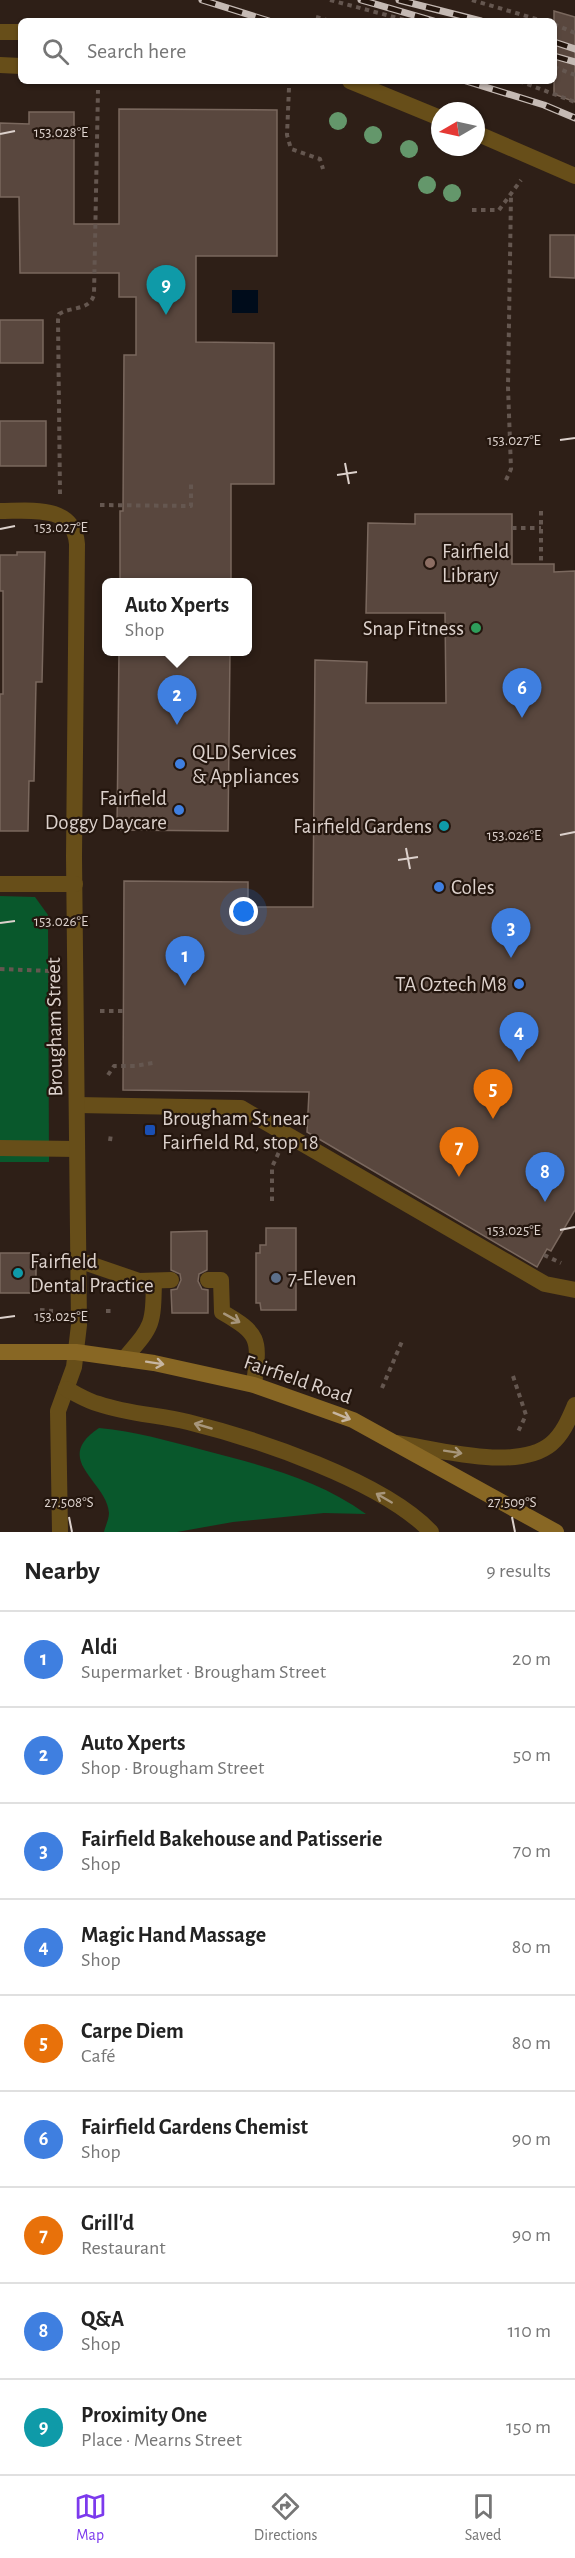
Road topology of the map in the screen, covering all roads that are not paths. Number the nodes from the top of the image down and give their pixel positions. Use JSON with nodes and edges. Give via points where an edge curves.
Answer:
{"nodes":[{"id":1,"x":0,"y":32,"type":"edge"},
{"id":2,"x":18,"y":32,"type":"edge"},
{"id":3,"x":0,"y":66,"type":"edge"},
{"id":4,"x":18,"y":66,"type":"edge"},
{"id":5,"x":357,"y":84,"type":"edge"},
{"id":6,"x":431,"y":114,"type":"edge"},
{"id":7,"x":485,"y":137,"type":"edge"},
{"id":8,"x":575,"y":176,"type":"edge"},
{"id":9,"x":0,"y":511,"type":"edge"},
{"id":10,"x":0,"y":884,"type":"edge"},
{"id":11,"x":75,"y":884,"type":"junction"},
{"id":12,"x":77,"y":1105,"type":"junction"},
{"id":13,"x":0,"y":1148,"type":"edge"},
{"id":14,"x":77,"y":1149,"type":"junction"},
{"id":15,"x":78,"y":1260,"type":"junction"},
{"id":16,"x":171,"y":1280,"type":"dead end"},
{"id":17,"x":208,"y":1280,"type":"dead end"},
{"id":18,"x":154,"y":1281,"type":"junction"},
{"id":19,"x":575,"y":1290,"type":"edge"},
{"id":20,"x":0,"y":1352,"type":"edge"},
{"id":21,"x":76,"y":1352,"type":"junction"},
{"id":22,"x":124,"y":1359,"type":"junction"},
{"id":23,"x":254,"y":1385,"type":"junction"},
{"id":24,"x":66,"y":1389,"type":"junction"},
{"id":25,"x":575,"y":1405,"type":"edge"},
{"id":26,"x":395,"y":1443,"type":"junction"},
{"id":27,"x":60,"y":1532,"type":"edge"},
{"id":28,"x":431,"y":1532,"type":"edge"},
{"id":29,"x":556,"y":1532,"type":"edge"}],
"edges":[{"from":1,"to":2,"type":"street"},
{"from":3,"to":4,"type":"street"},
{"from":5,"to":6,"type":"street"},
{"from":7,"to":8,"type":"street"},
{"from":9,"to":11,"type":"street","name":"Brougham Street","via":[[48,512],[68,521],[75,532]]},
{"from":10,"to":11,"type":"street"},
{"from":11,"to":12,"type":"street","name":"Brougham Street"},
{"from":12,"to":14,"type":"street","name":"Brougham Street"},
{"from":12,"to":19,"type":"street","via":[[241,1108],[545,1284]]},
{"from":13,"to":14,"type":"street"},
{"from":14,"to":15,"type":"street","name":"Brougham Street"},
{"from":15,"to":18,"type":"street","via":[[139,1281]]},
{"from":15,"to":21,"type":"street","name":"Brougham Street"},
{"from":16,"to":18,"type":"street"},
{"from":17,"to":23,"type":"street","one_way":true,"via":[[221,1280],[222,1312],[254,1336]]},
{"from":18,"to":22,"type":"street","via":[[150,1329]]},
{"from":20,"to":21,"type":"main road","name":"Fairfield Road"},
{"from":21,"to":22,"type":"main road","name":"Fairfield Road"},
{"from":21,"to":24,"type":"street","name":"Brougham Street"},
{"from":22,"to":23,"type":"main road","name":"Fairfield Road","one_way":true},
{"from":23,"to":26,"type":"main road","name":"Fairfield Road","one_way":true,"via":[[352,1420]]},
{"from":24,"to":27,"type":"street","name":"Brougham Street","via":[[58,1411]]},
{"from":28,"to":24,"type":"street","one_way":true,"via":[[404,1509],[370,1490],[289,1454],[188,1422],[100,1405]]},
{"from":26,"to":25,"type":"street","one_way":true,"via":[[486,1456],[529,1456],[558,1437]]},
{"from":26,"to":29,"type":"main road","name":"Fairfield Road"}]}
